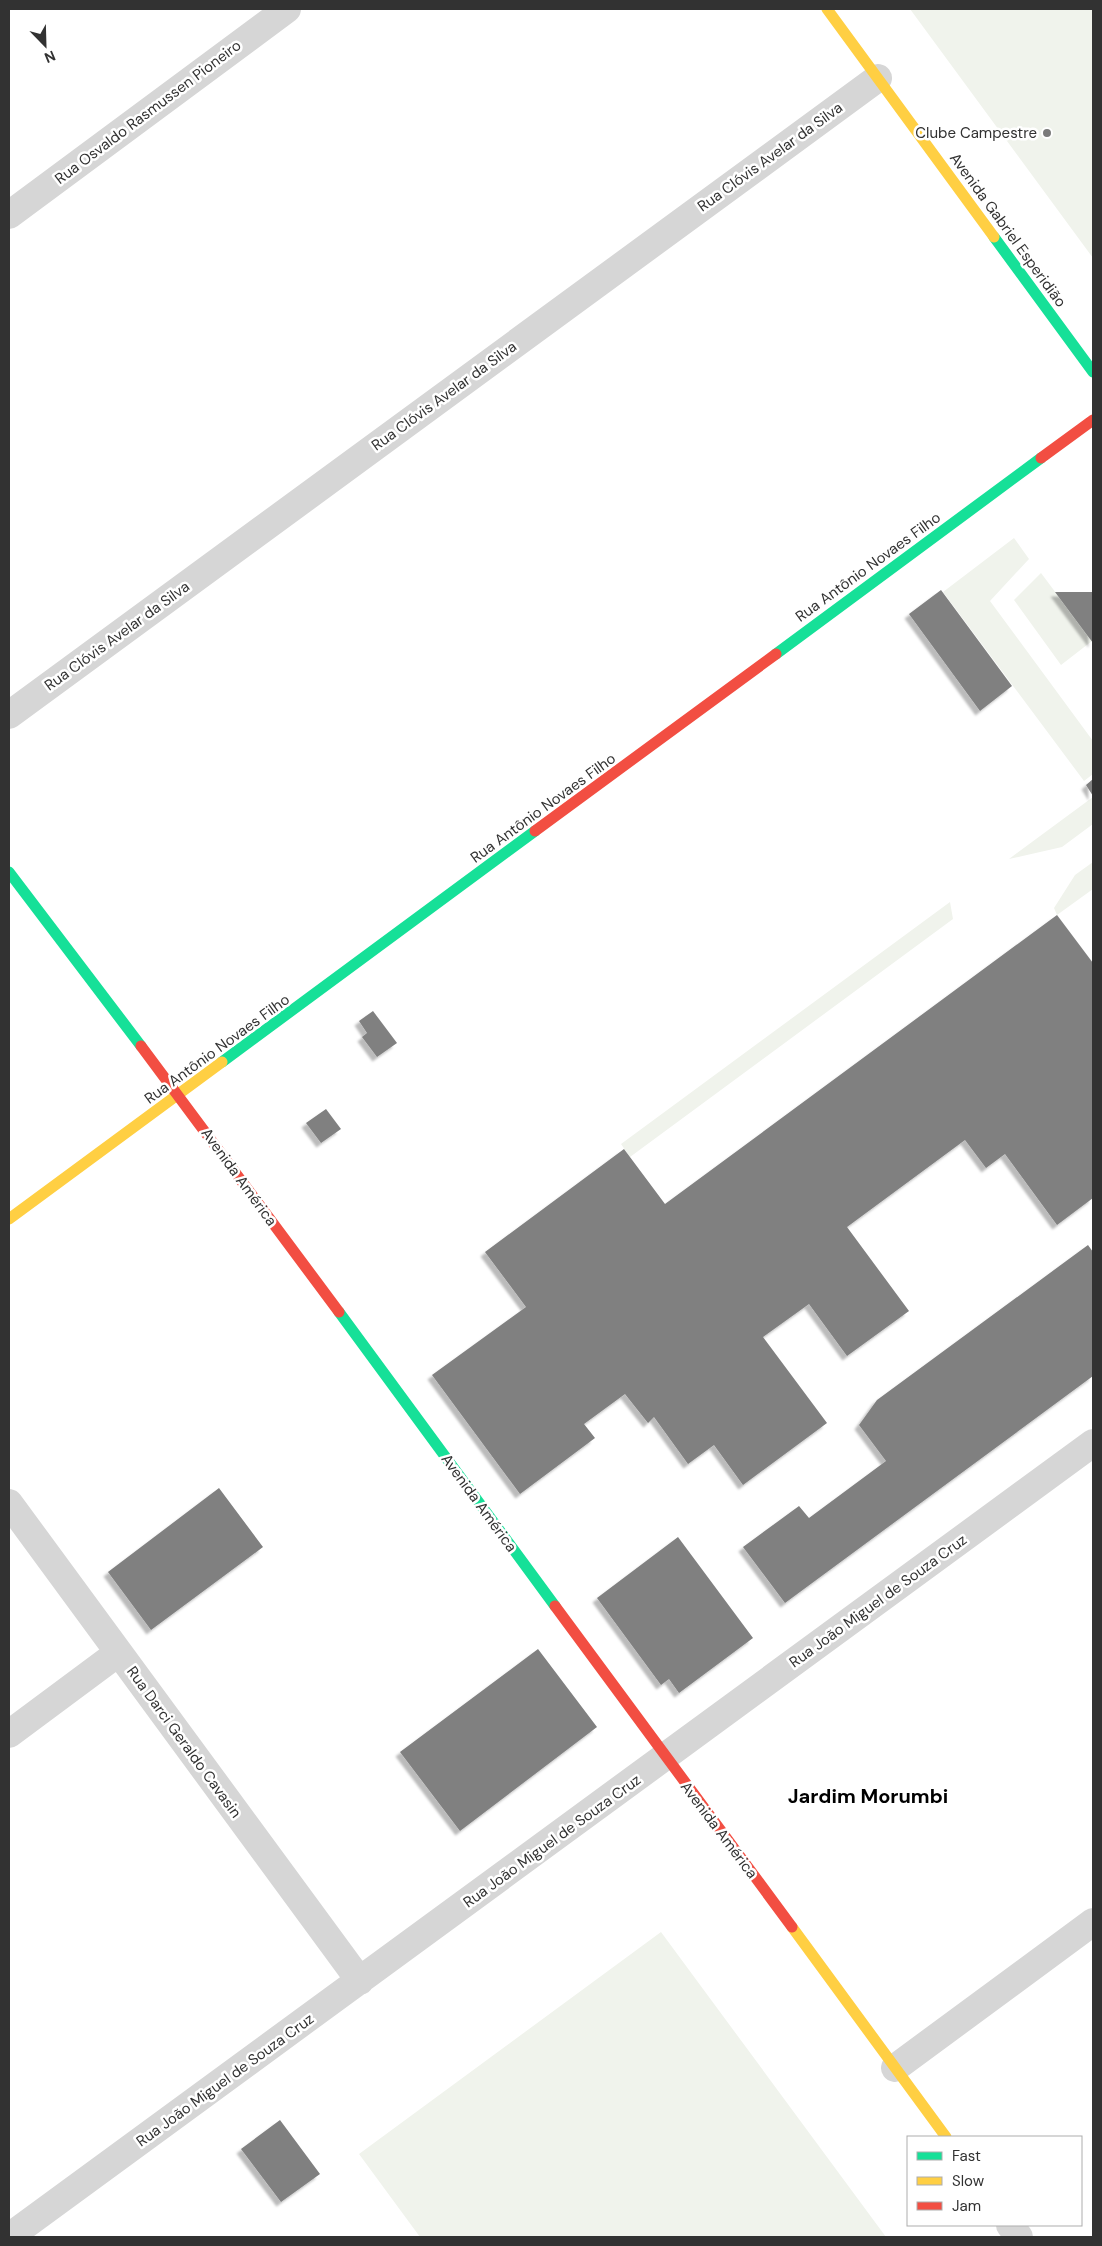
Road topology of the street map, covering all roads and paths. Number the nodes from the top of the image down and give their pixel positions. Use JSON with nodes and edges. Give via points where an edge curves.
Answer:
{"nodes":[{"id":1,"x":287,"y":9,"type":"edge"},
{"id":2,"x":827,"y":9,"type":"edge"},
{"id":3,"x":878,"y":78,"type":"junction"},
{"id":4,"x":9,"y":215,"type":"edge"},
{"id":5,"x":1093,"y":372,"type":"edge"},
{"id":6,"x":1093,"y":420,"type":"edge"},
{"id":7,"x":9,"y":715,"type":"edge"},
{"id":8,"x":9,"y":872,"type":"edge"},
{"id":9,"x":179,"y":1095,"type":"junction"},
{"id":10,"x":9,"y":1219,"type":"edge"},
{"id":11,"x":1093,"y":1443,"type":"edge"},
{"id":12,"x":9,"y":1503,"type":"edge"},
{"id":13,"x":118,"y":1653,"type":"junction"},
{"id":14,"x":9,"y":1734,"type":"edge"},
{"id":15,"x":665,"y":1758,"type":"junction"},
{"id":16,"x":1093,"y":1922,"type":"edge"},
{"id":17,"x":360,"y":1981,"type":"junction"},
{"id":18,"x":896,"y":2068,"type":"junction"},
{"id":19,"x":945,"y":2136,"type":"edge"},
{"id":20,"x":1011,"y":2226,"type":"edge"},
{"id":21,"x":10,"y":2237,"type":"edge"},
{"id":22,"x":1019,"y":2237,"type":"edge"}],
"edges":[{"from":1,"to":4,"type":"street","name":"Rua Osvaldo Rasmussen Pioneiro"},
{"from":2,"to":3,"type":"street","name":"Avenida Gabriel Esperidião"},
{"from":3,"to":5,"type":"street","name":"Avenida Gabriel Esperidião"},
{"from":3,"to":7,"type":"street","name":"Rua Clóvis Avelar da Silva"},
{"from":6,"to":9,"type":"street","name":"Rua Antônio Novaes Filho"},
{"from":8,"to":9,"type":"street","name":"Avenida América"},
{"from":9,"to":10,"type":"street","name":"Rua Antônio Novaes Filho"},
{"from":9,"to":15,"type":"street","name":"Avenida América"},
{"from":11,"to":15,"type":"street","name":"Rua João Miguel de Souza Cruz"},
{"from":12,"to":13,"type":"street","name":"Rua Darci Geraldo Cavasin"},
{"from":13,"to":14,"type":"street"},
{"from":13,"to":17,"type":"street","name":"Rua Darci Geraldo Cavasin"},
{"from":15,"to":17,"type":"street","name":"Rua João Miguel de Souza Cruz"},
{"from":15,"to":18,"type":"street","name":"Avenida América"},
{"from":16,"to":18,"type":"street"},
{"from":17,"to":21,"type":"street","name":"Rua João Miguel de Souza Cruz"},
{"from":18,"to":19,"type":"street","name":"Avenida América"},
{"from":20,"to":22,"type":"street"}]}
